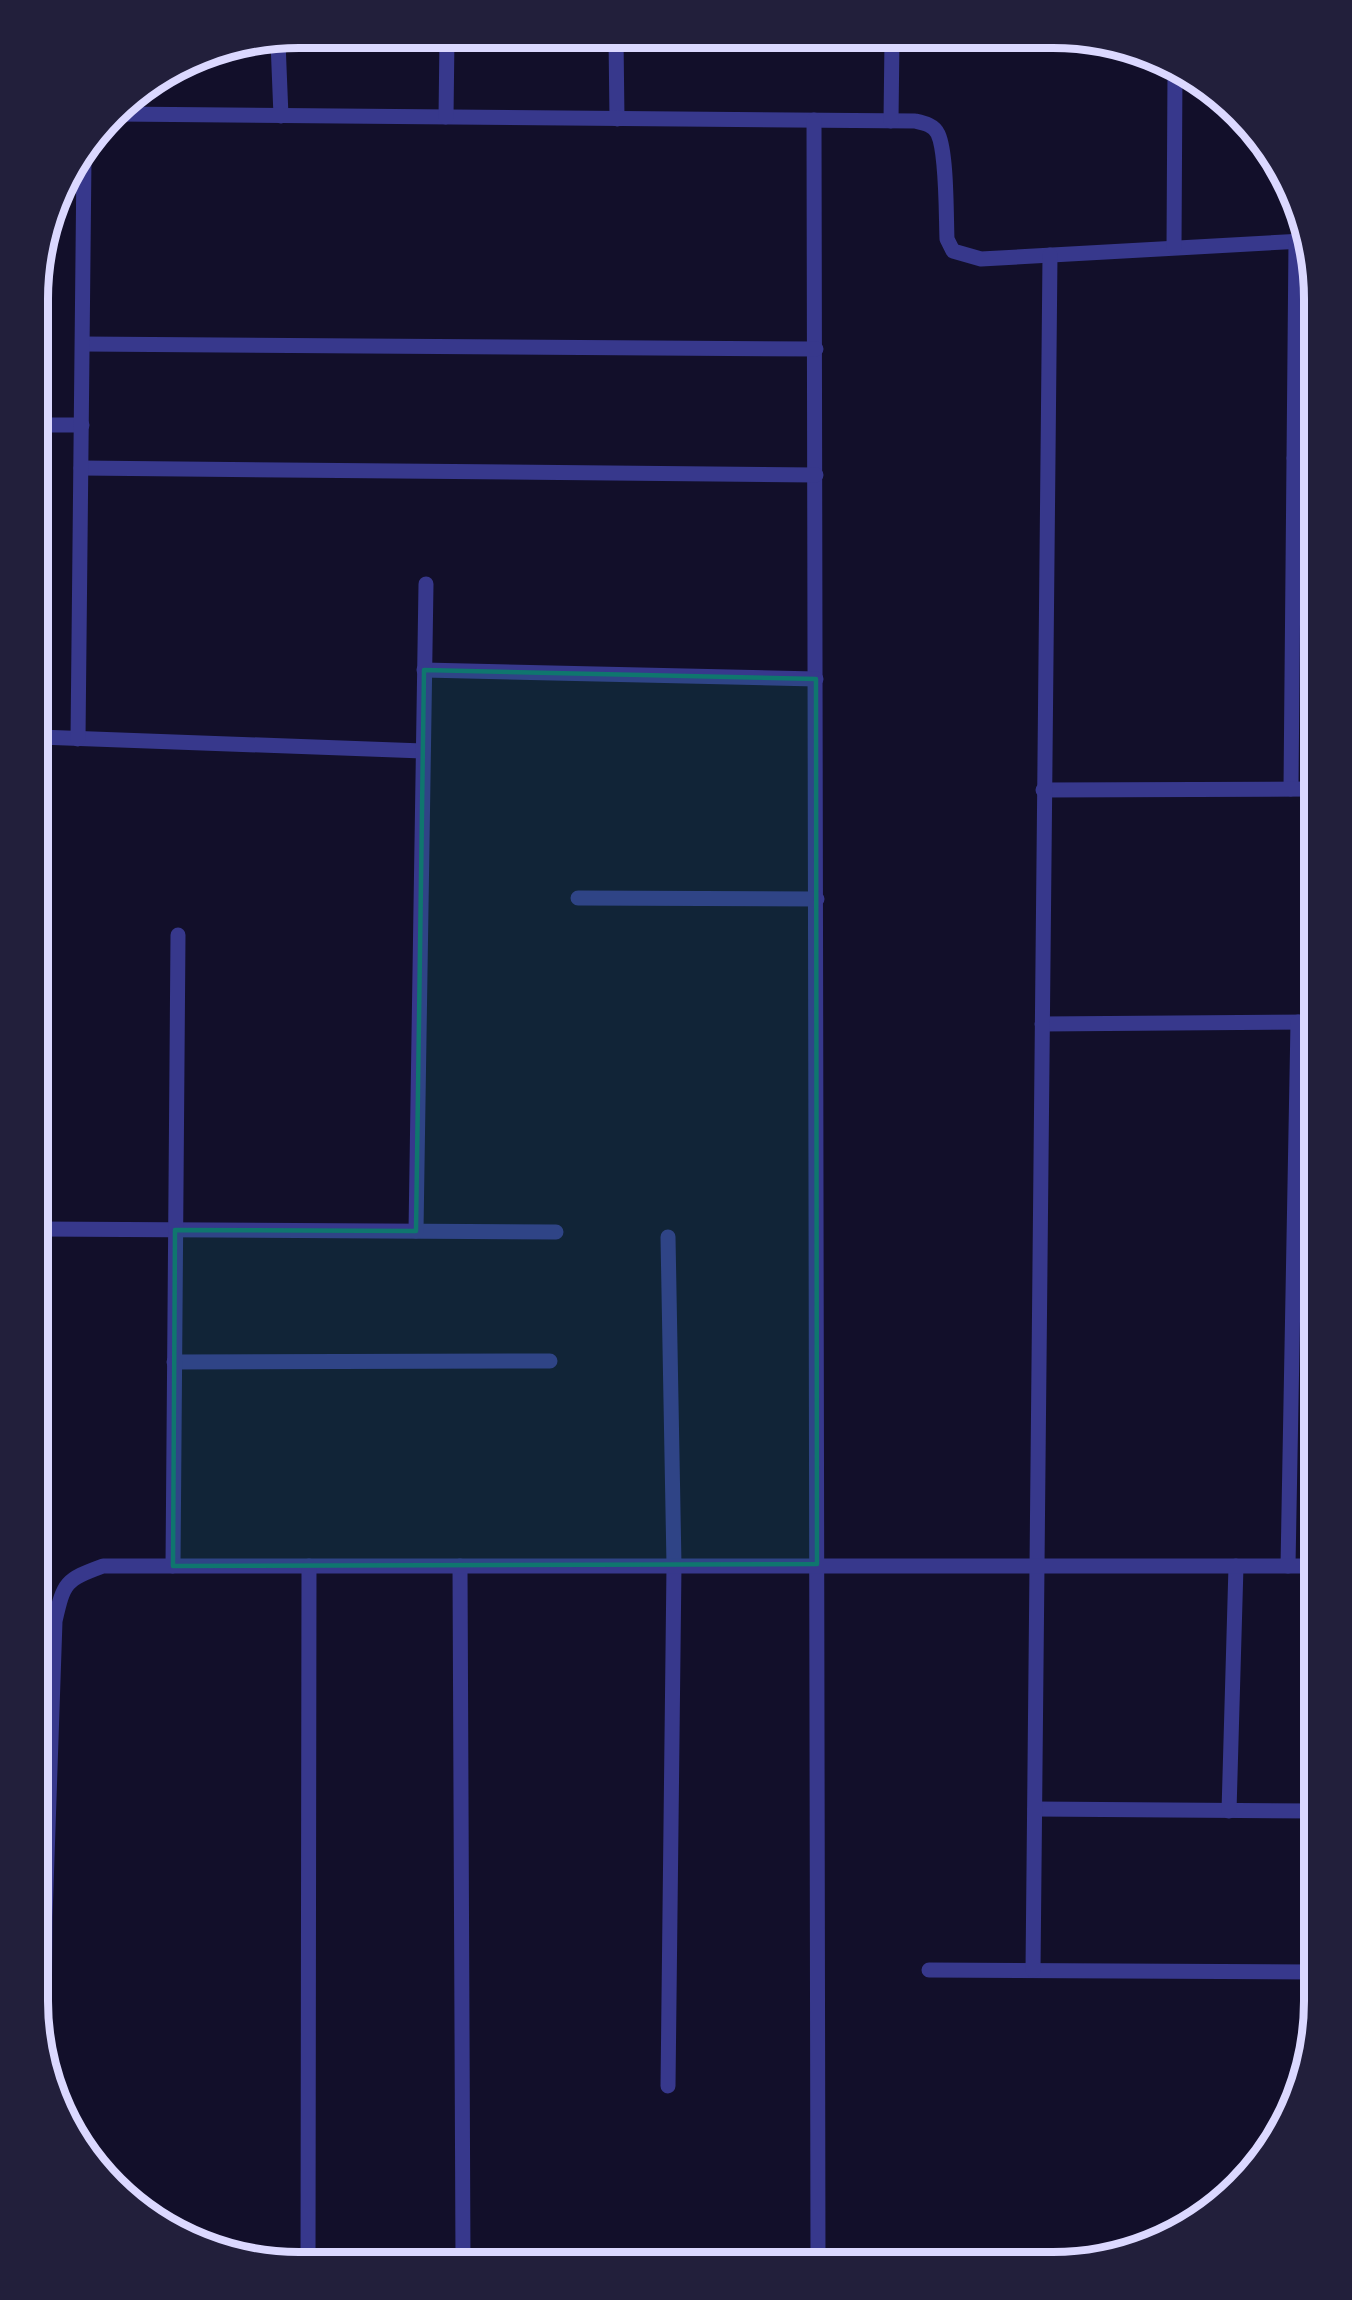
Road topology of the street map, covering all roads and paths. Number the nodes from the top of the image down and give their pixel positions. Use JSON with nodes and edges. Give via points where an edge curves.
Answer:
{"nodes":[{"id":1,"x":447,"y":48,"type":"edge"},
{"id":2,"x":616,"y":48,"type":"edge"},
{"id":3,"x":892,"y":48,"type":"edge"},
{"id":4,"x":278,"y":49,"type":"edge"},
{"id":5,"x":1175,"y":80,"type":"edge"},
{"id":6,"x":130,"y":114,"type":"edge"},
{"id":7,"x":281,"y":116,"type":"junction"},
{"id":8,"x":446,"y":117,"type":"junction"},
{"id":9,"x":617,"y":119,"type":"junction"},
{"id":10,"x":814,"y":120,"type":"junction"},
{"id":11,"x":891,"y":121,"type":"junction"},
{"id":12,"x":84,"y":171,"type":"edge"},
{"id":13,"x":1297,"y":241,"type":"edge"},
{"id":14,"x":1174,"y":248,"type":"junction"},
{"id":15,"x":1300,"y":253,"type":"edge"},
{"id":16,"x":1050,"y":255,"type":"junction"},
{"id":17,"x":83,"y":344,"type":"junction"},
{"id":18,"x":816,"y":350,"type":"junction"},
{"id":19,"x":48,"y":424,"type":"edge"},
{"id":20,"x":82,"y":425,"type":"junction"},
{"id":21,"x":1294,"y":458,"type":"junction"},
{"id":22,"x":1304,"y":458,"type":"edge"},
{"id":23,"x":81,"y":468,"type":"junction"},
{"id":24,"x":816,"y":475,"type":"junction"},
{"id":25,"x":426,"y":584,"type":"dead end"},
{"id":26,"x":424,"y":670,"type":"junction"},
{"id":27,"x":816,"y":679,"type":"junction"},
{"id":28,"x":48,"y":737,"type":"edge"},
{"id":29,"x":78,"y":739,"type":"junction"},
{"id":30,"x":423,"y":751,"type":"junction"},
{"id":31,"x":1291,"y":789,"type":"junction"},
{"id":32,"x":1304,"y":789,"type":"edge"},
{"id":33,"x":1043,"y":790,"type":"junction"},
{"id":34,"x":578,"y":898,"type":"dead end"},
{"id":35,"x":817,"y":899,"type":"junction"},
{"id":36,"x":178,"y":935,"type":"dead end"},
{"id":37,"x":1298,"y":1022,"type":"junction"},
{"id":38,"x":1304,"y":1022,"type":"edge"},
{"id":39,"x":1042,"y":1024,"type":"junction"},
{"id":40,"x":48,"y":1229,"type":"edge"},
{"id":41,"x":175,"y":1230,"type":"junction"},
{"id":42,"x":416,"y":1231,"type":"junction"},
{"id":43,"x":556,"y":1232,"type":"dead end"},
{"id":44,"x":668,"y":1237,"type":"dead end"},
{"id":45,"x":550,"y":1361,"type":"dead end"},
{"id":46,"x":174,"y":1362,"type":"junction"},
{"id":47,"x":817,"y":1564,"type":"junction"},
{"id":48,"x":1039,"y":1564,"type":"junction"},
{"id":49,"x":674,"y":1565,"type":"junction"},
{"id":50,"x":173,"y":1566,"type":"junction"},
{"id":51,"x":309,"y":1566,"type":"junction"},
{"id":52,"x":460,"y":1566,"type":"junction"},
{"id":53,"x":1236,"y":1566,"type":"junction"},
{"id":54,"x":1288,"y":1566,"type":"junction"},
{"id":55,"x":1304,"y":1566,"type":"edge"},
{"id":56,"x":48,"y":1677,"type":"edge"},
{"id":57,"x":1035,"y":1809,"type":"junction"},
{"id":58,"x":1229,"y":1810,"type":"junction"},
{"id":59,"x":1304,"y":1811,"type":"edge"},
{"id":60,"x":929,"y":1970,"type":"dead end"},
{"id":61,"x":1033,"y":1970,"type":"junction"},
{"id":62,"x":1304,"y":1972,"type":"edge"},
{"id":63,"x":668,"y":2086,"type":"dead end"},
{"id":64,"x":308,"y":2252,"type":"edge"},
{"id":65,"x":463,"y":2252,"type":"edge"},
{"id":66,"x":818,"y":2252,"type":"edge"}],
"edges":[{"from":1,"to":8,"type":"street"},
{"from":2,"to":9,"type":"street"},
{"from":3,"to":11,"type":"street"},
{"from":4,"to":7,"type":"street"},
{"from":5,"to":14,"type":"street"},
{"from":6,"to":7,"type":"street"},
{"from":7,"to":8,"type":"street"},
{"from":8,"to":9,"type":"street"},
{"from":9,"to":10,"type":"street"},
{"from":10,"to":11,"type":"street"},
{"from":10,"to":18,"type":"street"},
{"from":11,"to":16,"type":"street","via":[[929,124],[938,133],[947,239],[953,250],[981,259]]},
{"from":12,"to":17,"type":"street"},
{"from":13,"to":14,"type":"street"},
{"from":14,"to":16,"type":"street"},
{"from":15,"to":21,"type":"street"},
{"from":16,"to":33,"type":"street"},
{"from":17,"to":18,"type":"street"},
{"from":17,"to":20,"type":"street"},
{"from":18,"to":24,"type":"street"},
{"from":19,"to":20,"type":"street"},
{"from":20,"to":23,"type":"street"},
{"from":21,"to":22,"type":"street"},
{"from":21,"to":31,"type":"street"},
{"from":23,"to":24,"type":"street"},
{"from":23,"to":29,"type":"street"},
{"from":24,"to":27,"type":"street"},
{"from":25,"to":26,"type":"street"},
{"from":26,"to":27,"type":"street"},
{"from":26,"to":30,"type":"street"},
{"from":27,"to":35,"type":"street"},
{"from":28,"to":29,"type":"street"},
{"from":29,"to":30,"type":"street"},
{"from":30,"to":42,"type":"street"},
{"from":31,"to":32,"type":"street"},
{"from":31,"to":33,"type":"street"},
{"from":33,"to":39,"type":"street"},
{"from":34,"to":35,"type":"street"},
{"from":35,"to":47,"type":"street"},
{"from":36,"to":41,"type":"street"},
{"from":37,"to":38,"type":"street"},
{"from":37,"to":39,"type":"street"},
{"from":37,"to":54,"type":"street"},
{"from":39,"to":48,"type":"street"},
{"from":40,"to":41,"type":"street"},
{"from":41,"to":42,"type":"street"},
{"from":41,"to":46,"type":"street"},
{"from":42,"to":43,"type":"street"},
{"from":44,"to":49,"type":"street"},
{"from":45,"to":46,"type":"street"},
{"from":46,"to":50,"type":"street"},
{"from":47,"to":48,"type":"street"},
{"from":47,"to":49,"type":"street"},
{"from":47,"to":66,"type":"street"},
{"from":48,"to":53,"type":"street"},
{"from":48,"to":57,"type":"street"},
{"from":49,"to":52,"type":"street"},
{"from":49,"to":63,"type":"street"},
{"from":50,"to":51,"type":"street"},
{"from":50,"to":56,"type":"street","via":[[103,1566],[76,1576],[62,1592]]},
{"from":51,"to":52,"type":"street"},
{"from":51,"to":64,"type":"street"},
{"from":52,"to":65,"type":"street"},
{"from":53,"to":54,"type":"street"},
{"from":53,"to":58,"type":"street"},
{"from":54,"to":55,"type":"street"},
{"from":57,"to":58,"type":"street"},
{"from":57,"to":61,"type":"street"},
{"from":58,"to":59,"type":"street"},
{"from":60,"to":61,"type":"street"},
{"from":61,"to":62,"type":"street"}]}
